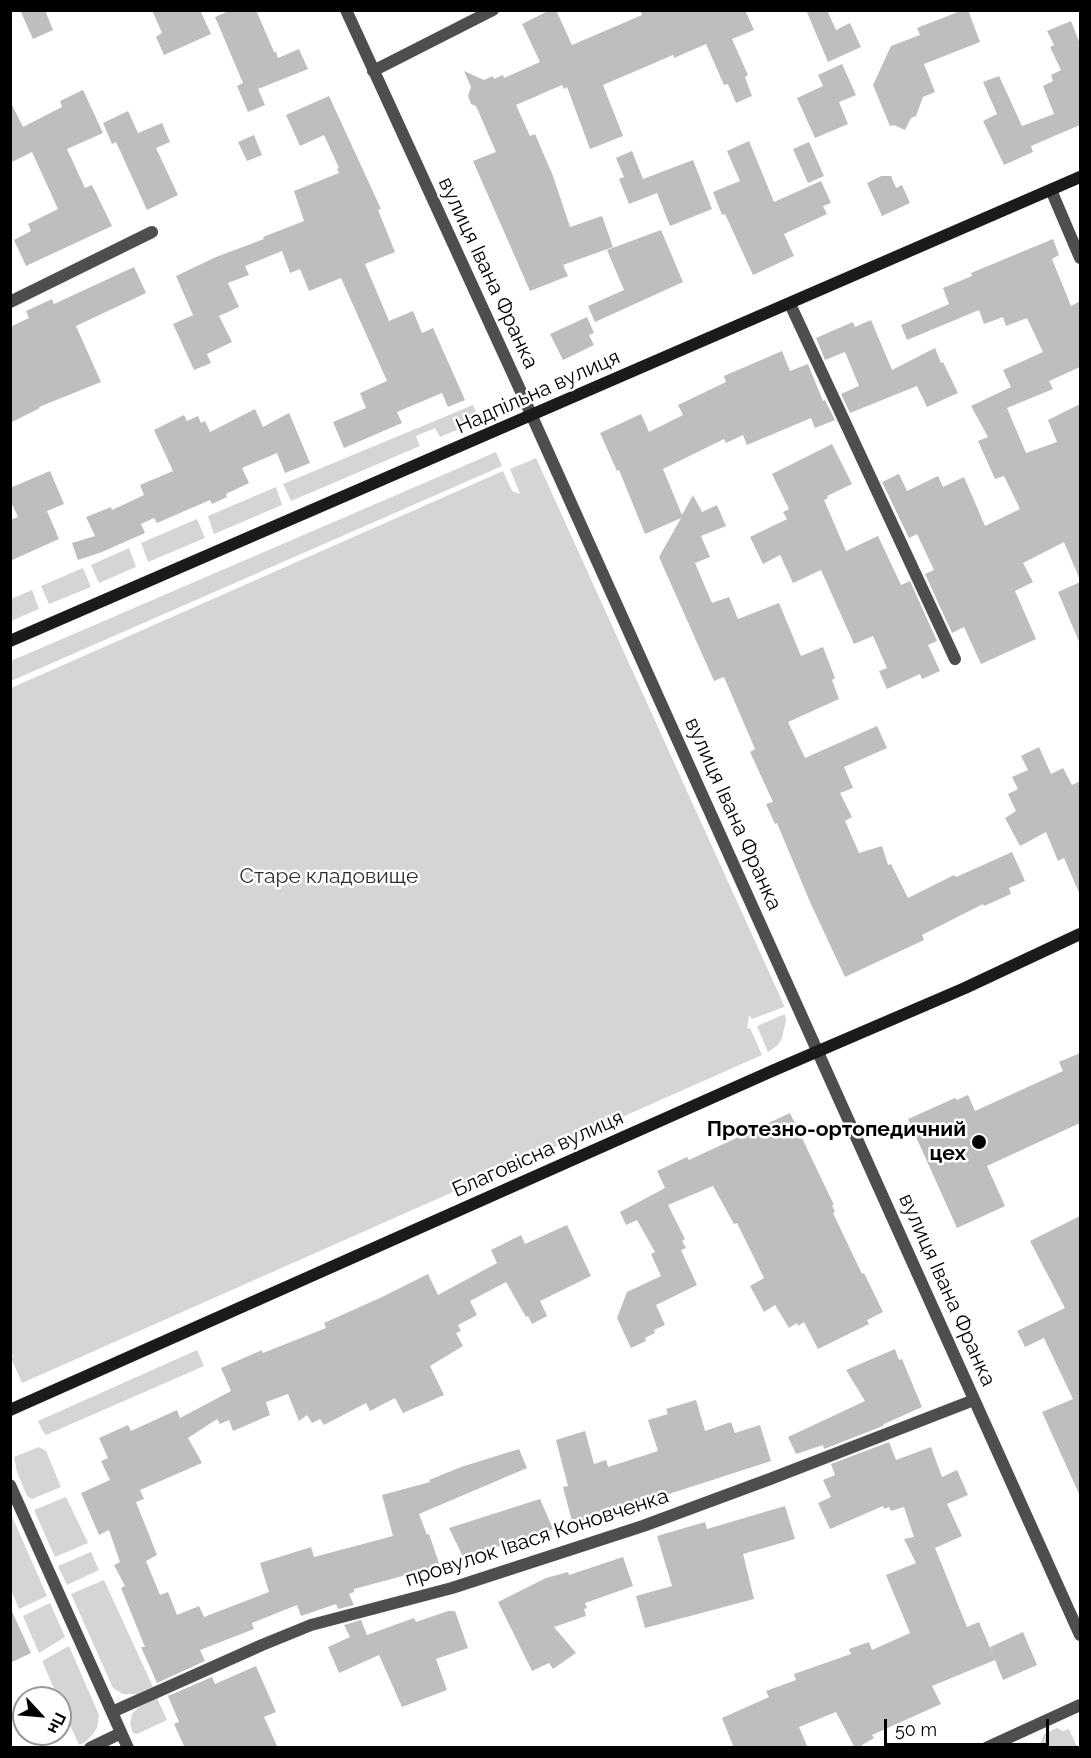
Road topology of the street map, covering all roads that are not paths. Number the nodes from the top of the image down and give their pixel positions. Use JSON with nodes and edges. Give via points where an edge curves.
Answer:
{"nodes":[{"id":1,"x":346,"y":10,"type":"edge"},
{"id":2,"x":493,"y":10,"type":"edge"},
{"id":3,"x":373,"y":70,"type":"junction"},
{"id":4,"x":1080,"y":177,"type":"edge"},
{"id":5,"x":1051,"y":190,"type":"junction"},
{"id":6,"x":152,"y":232,"type":"dead end"},
{"id":7,"x":1080,"y":258,"type":"edge"},
{"id":8,"x":10,"y":302,"type":"edge"},
{"id":9,"x":790,"y":304,"type":"junction"},
{"id":10,"x":531,"y":417,"type":"junction"},
{"id":11,"x":10,"y":641,"type":"edge"},
{"id":12,"x":955,"y":659,"type":"dead end"},
{"id":13,"x":1080,"y":934,"type":"edge"},
{"id":14,"x":817,"y":1052,"type":"junction"},
{"id":15,"x":974,"y":1400,"type":"junction"},
{"id":16,"x":10,"y":1410,"type":"edge"},
{"id":17,"x":10,"y":1485,"type":"edge"},
{"id":18,"x":1080,"y":1635,"type":"edge"},
{"id":19,"x":1080,"y":1705,"type":"edge"},
{"id":20,"x":112,"y":1712,"type":"junction"},
{"id":21,"x":121,"y":1733,"type":"junction"},
{"id":22,"x":90,"y":1748,"type":"edge"},
{"id":23,"x":128,"y":1748,"type":"edge"},
{"id":24,"x":986,"y":1748,"type":"edge"}],
"edges":[{"from":1,"to":3,"type":"street","name":"вулиця Івана Франка"},
{"from":2,"to":3,"type":"street"},
{"from":3,"to":10,"type":"street","name":"вулиця Івана Франка"},
{"from":4,"to":5,"type":"main road","name":"Надпільна вулиця"},
{"from":5,"to":7,"type":"street"},
{"from":5,"to":9,"type":"main road","name":"Надпільна вулиця"},
{"from":6,"to":8,"type":"street"},
{"from":9,"to":10,"type":"main road","name":"Надпільна вулиця"},
{"from":9,"to":12,"type":"street"},
{"from":10,"to":11,"type":"main road","name":"Надпільна вулиця"},
{"from":10,"to":14,"type":"street","name":"вулиця Івана Франка"},
{"from":13,"to":14,"type":"main road","name":"Благовісна вулиця"},
{"from":14,"to":15,"type":"street","name":"вулиця Івана Франка"},
{"from":14,"to":16,"type":"main road","name":"Благовісна вулиця"},
{"from":15,"to":18,"type":"street","name":"вулиця Івана Франка"},
{"from":15,"to":20,"type":"street","name":"провулок Івася Коновченка","via":[[643,1526],[441,1591],[311,1625]]},
{"from":17,"to":20,"type":"street"},
{"from":19,"to":24,"type":"street"},
{"from":20,"to":21,"type":"street"},
{"from":21,"to":22,"type":"street"},
{"from":21,"to":23,"type":"street"}]}
